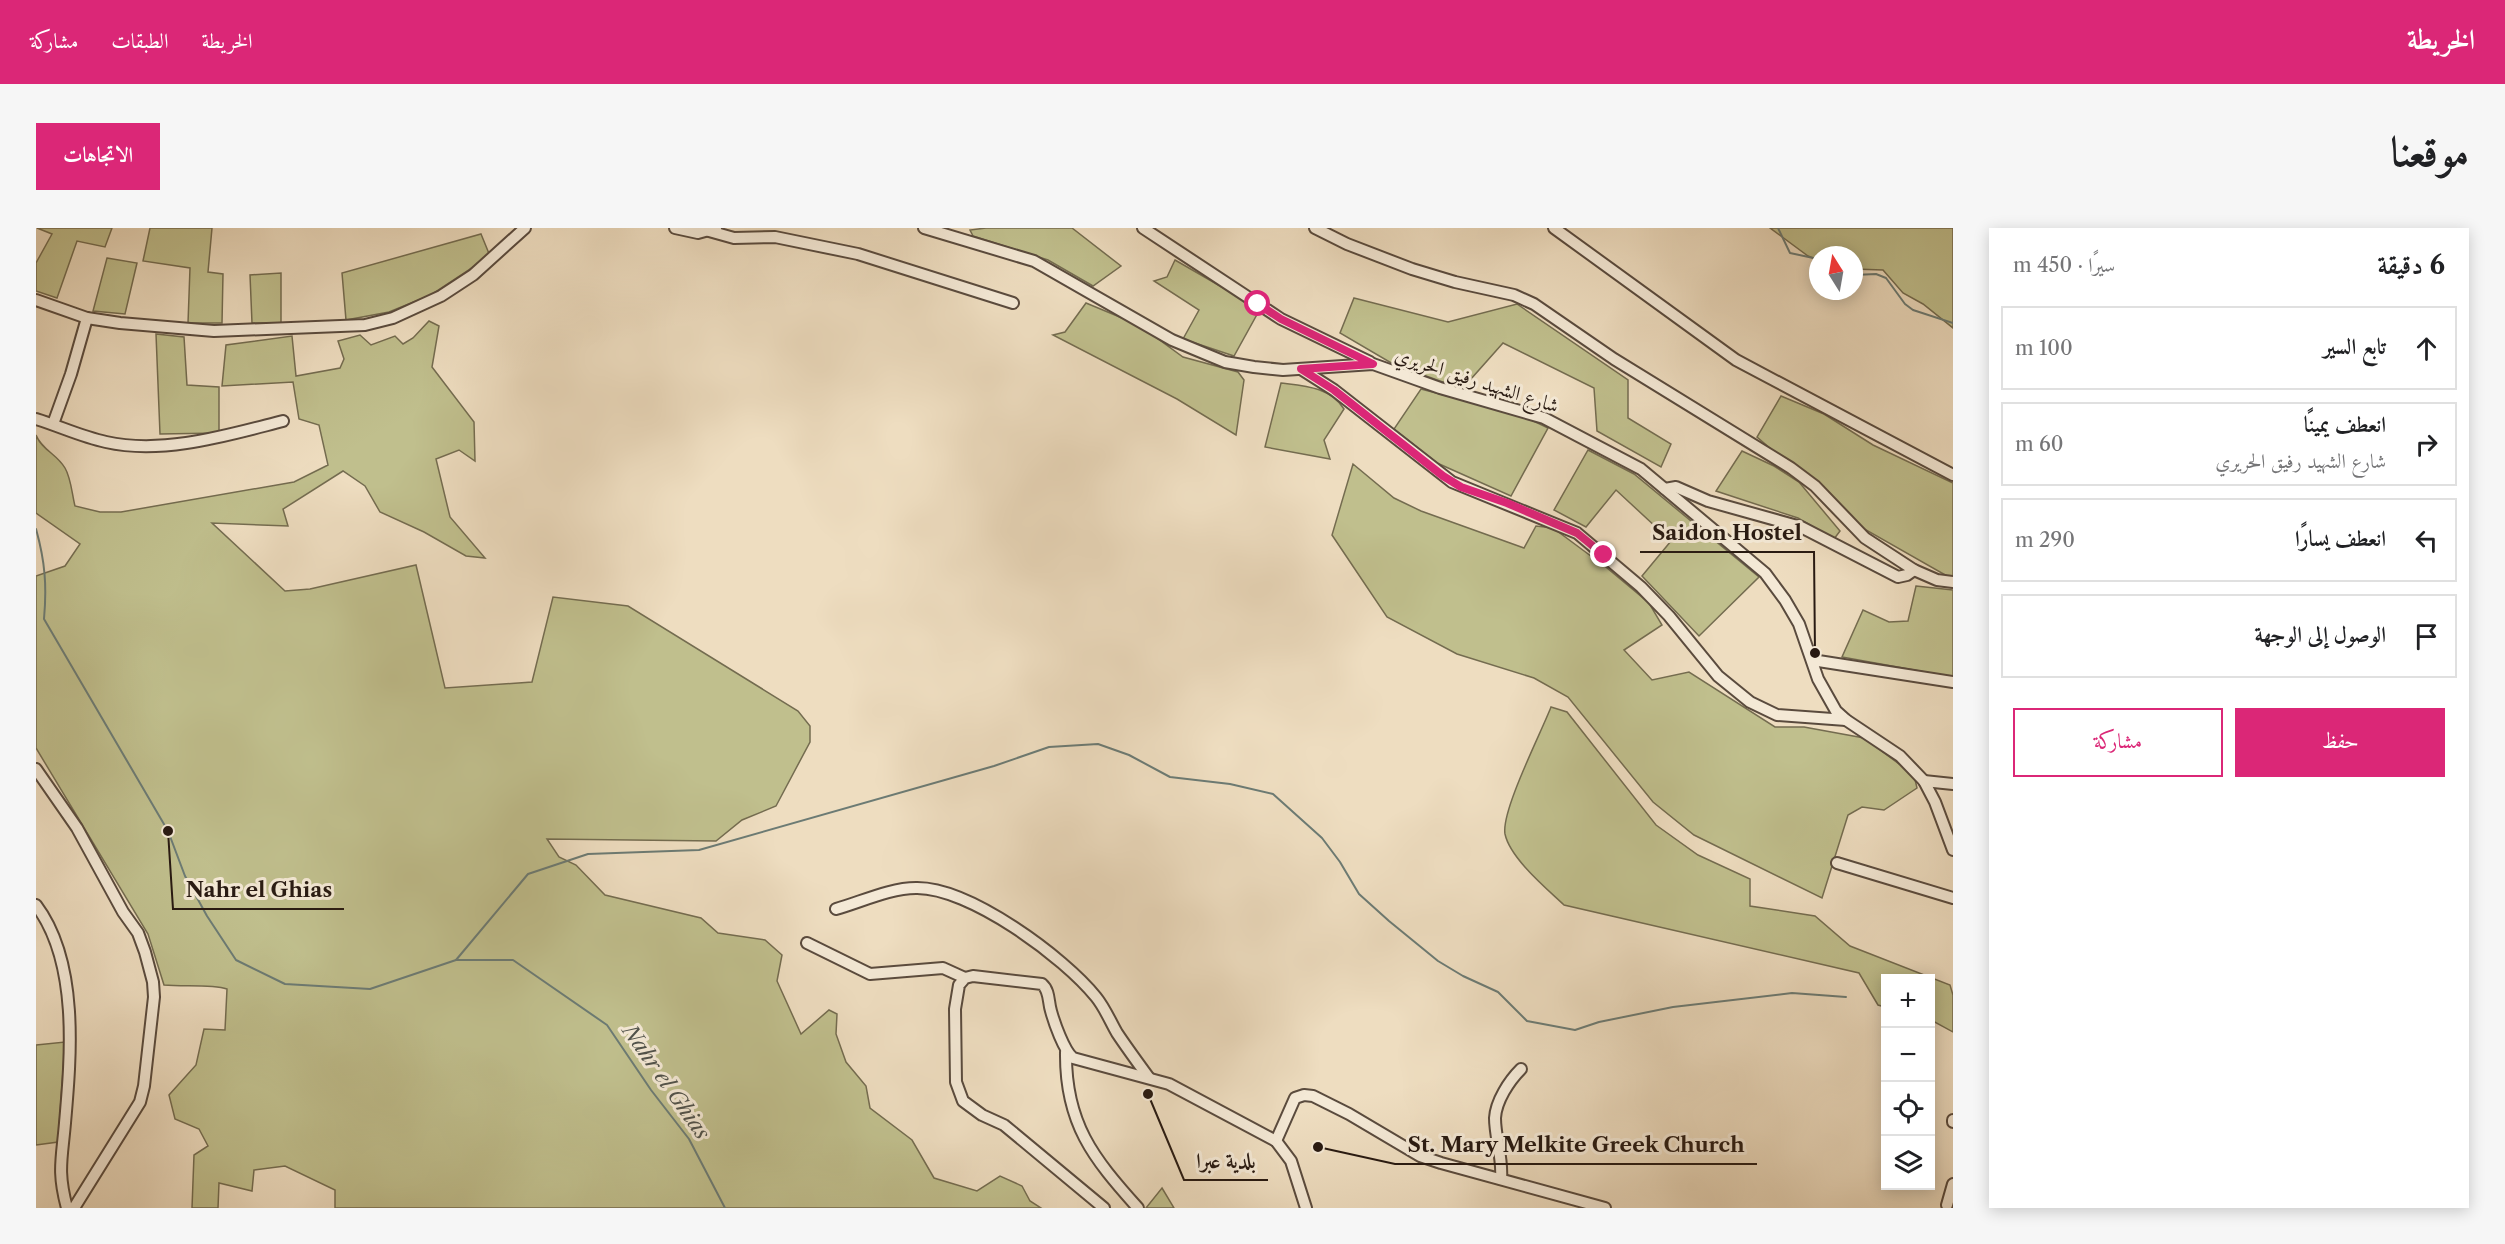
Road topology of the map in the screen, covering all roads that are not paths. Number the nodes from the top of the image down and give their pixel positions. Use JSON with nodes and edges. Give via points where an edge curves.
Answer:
{"nodes":[{"id":1,"x":525,"y":228,"type":"edge"},
{"id":2,"x":675,"y":228,"type":"edge"},
{"id":3,"x":924,"y":228,"type":"edge"},
{"id":4,"x":1143,"y":228,"type":"edge"},
{"id":5,"x":1315,"y":228,"type":"edge"},
{"id":6,"x":1554,"y":228,"type":"edge"},
{"id":7,"x":713,"y":230,"type":"edge"},
{"id":8,"x":36,"y":300,"type":"edge"},
{"id":9,"x":1013,"y":303,"type":"dead end"},
{"id":10,"x":87,"y":318,"type":"junction"},
{"id":11,"x":1373,"y":364,"type":"junction"},
{"id":12,"x":1301,"y":369,"type":"junction"},
{"id":13,"x":36,"y":419,"type":"edge"},
{"id":14,"x":283,"y":421,"type":"dead end"},
{"id":15,"x":52,"y":424,"type":"junction"},
{"id":16,"x":1953,"y":475,"type":"edge"},
{"id":17,"x":1665,"y":489,"type":"junction"},
{"id":18,"x":1914,"y":570,"type":"junction"},
{"id":19,"x":1953,"y":582,"type":"edge"},
{"id":20,"x":1812,"y":660,"type":"junction"},
{"id":21,"x":1953,"y":682,"type":"edge"},
{"id":22,"x":1846,"y":720,"type":"junction"},
{"id":23,"x":36,"y":769,"type":"edge"},
{"id":24,"x":36,"y":780,"type":"edge"},
{"id":25,"x":1924,"y":781,"type":"junction"},
{"id":26,"x":1953,"y":784,"type":"edge"},
{"id":27,"x":49,"y":788,"type":"junction"},
{"id":28,"x":1953,"y":850,"type":"edge"},
{"id":29,"x":1837,"y":863,"type":"dead end"},
{"id":30,"x":1953,"y":898,"type":"edge"},
{"id":31,"x":36,"y":905,"type":"edge"},
{"id":32,"x":836,"y":909,"type":"dead end"},
{"id":33,"x":807,"y":943,"type":"dead end"},
{"id":34,"x":965,"y":978,"type":"junction"},
{"id":35,"x":1066,"y":1053,"type":"junction"},
{"id":36,"x":1521,"y":1069,"type":"dead end"},
{"id":37,"x":1149,"y":1078,"type":"junction"},
{"id":38,"x":1276,"y":1141,"type":"junction"},
{"id":39,"x":1502,"y":1179,"type":"junction"},
{"id":40,"x":1953,"y":1184,"type":"edge"},
{"id":41,"x":1947,"y":1205,"type":"dead end"},
{"id":42,"x":67,"y":1208,"type":"edge"},
{"id":43,"x":74,"y":1208,"type":"edge"},
{"id":44,"x":1104,"y":1208,"type":"edge"},
{"id":45,"x":1138,"y":1208,"type":"edge"},
{"id":46,"x":1306,"y":1208,"type":"edge"},
{"id":47,"x":1605,"y":1208,"type":"edge"}],
"edges":[{"from":1,"to":10,"type":"street","via":[[458,285],[380,322],[226,332]]},
{"from":2,"to":7,"type":"street","via":[[692,232]]},
{"from":3,"to":12,"type":"street","name":"شارع الشهيد رفيق الحريري","via":[[1034,261],[1172,340],[1206,355],[1254,367]]},
{"from":4,"to":11,"type":"street","via":[[1281,319]]},
{"from":5,"to":18,"type":"street","via":[[1412,269],[1514,295],[1534,304],[1614,359],[1791,468],[1815,486],[1865,538]]},
{"from":6,"to":16,"type":"street","via":[[1736,360]]},
{"from":7,"to":9,"type":"street","via":[[734,237],[775,237],[858,254]]},
{"from":8,"to":10,"type":"street"},
{"from":10,"to":15,"type":"street"},
{"from":11,"to":12,"type":"street","name":"شارع الشهيد رفيق الحريري"},
{"from":11,"to":17,"type":"street","name":"شارع الشهيد رفيق الحريري","via":[[1544,418],[1641,469]]},
{"from":12,"to":22,"type":"street","via":[[1452,482],[1577,533],[1641,587],[1718,676],[1749,702],[1777,715]]},
{"from":13,"to":15,"type":"street"},
{"from":14,"to":15,"type":"street","via":[[197,442],[130,445],[105,442]]},
{"from":17,"to":18,"type":"street","via":[[1676,487],[1708,501],[1801,527],[1898,577]]},
{"from":17,"to":20,"type":"street","name":"شارع الشهيد رفيق الحريري","via":[[1765,573],[1799,624]]},
{"from":18,"to":19,"type":"street"},
{"from":20,"to":21,"type":"street"},
{"from":20,"to":22,"type":"street","name":"شارع الشهيد رفيق الحريري","via":[[1827,696]]},
{"from":22,"to":25,"type":"street","name":"شارع الشهيد رفيق الحريري","via":[[1900,756]]},
{"from":23,"to":27,"type":"street"},
{"from":24,"to":27,"type":"street"},
{"from":25,"to":26,"type":"street"},
{"from":25,"to":28,"type":"street","name":"شارع الشهيد رفيق الحريري"},
{"from":27,"to":43,"type":"street","via":[[138,933],[154,989],[152,1030],[140,1102]]},
{"from":29,"to":30,"type":"street"},
{"from":31,"to":42,"type":"street","via":[[50,927],[68,993],[71,1043],[59,1174]]},
{"from":32,"to":37,"type":"street","via":[[916,888],[950,894],[978,905],[1031,940],[1090,991]]},
{"from":33,"to":34,"type":"street","via":[[870,974],[943,968]]},
{"from":34,"to":35,"type":"street","via":[[994,978],[1045,987]]},
{"from":34,"to":44,"type":"street","via":[[958,988],[955,1020],[956,1082],[963,1101],[1004,1125]]},
{"from":35,"to":37,"type":"street"},
{"from":35,"to":45,"type":"street","via":[[1066,1075],[1080,1133]]},
{"from":36,"to":39,"type":"street","via":[[1507,1087],[1496,1114]]},
{"from":37,"to":38,"type":"street","via":[[1177,1088]]},
{"from":38,"to":39,"type":"street","via":[[1295,1098],[1313,1096],[1420,1156]]},
{"from":38,"to":46,"type":"street","via":[[1291,1161]]},
{"from":39,"to":47,"type":"street"},
{"from":40,"to":41,"type":"street"}]}
